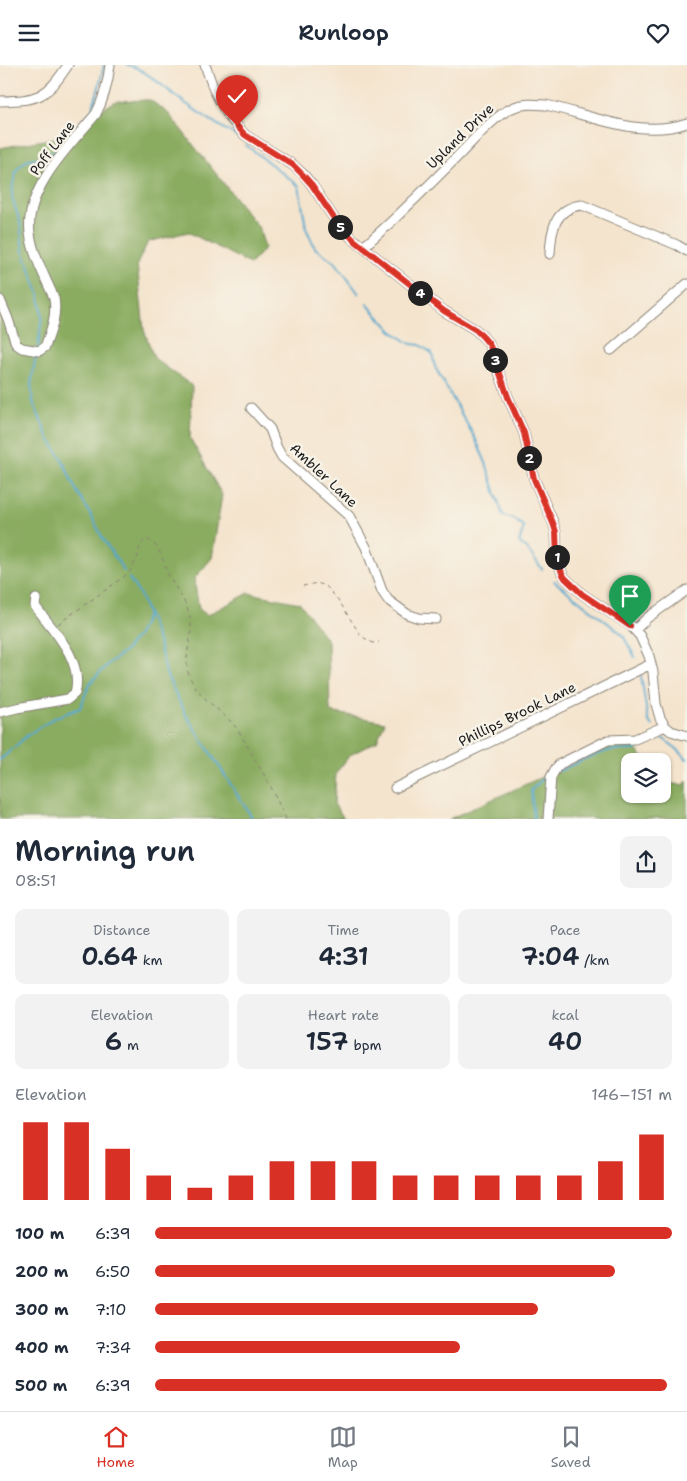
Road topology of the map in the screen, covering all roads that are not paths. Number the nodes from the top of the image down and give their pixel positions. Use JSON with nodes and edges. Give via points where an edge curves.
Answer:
{"nodes":[{"id":1,"x":68,"y":65,"type":"edge"},
{"id":2,"x":110,"y":65,"type":"edge"},
{"id":3,"x":205,"y":65,"type":"edge"},
{"id":4,"x":0,"y":101,"type":"edge"},
{"id":5,"x":687,"y":123,"type":"edge"},
{"id":6,"x":363,"y":247,"type":"junction"},
{"id":7,"x":687,"y":251,"type":"edge"},
{"id":8,"x":550,"y":254,"type":"dead end"},
{"id":9,"x":687,"y":284,"type":"edge"},
{"id":10,"x":0,"y":300,"type":"edge"},
{"id":11,"x":611,"y":350,"type":"dead end"},
{"id":12,"x":251,"y":408,"type":"dead end"},
{"id":13,"x":687,"y":590,"type":"edge"},
{"id":14,"x":36,"y":599,"type":"dead end"},
{"id":15,"x":436,"y":619,"type":"dead end"},
{"id":16,"x":635,"y":630,"type":"junction"},
{"id":17,"x":651,"y":663,"type":"junction"},
{"id":18,"x":0,"y":712,"type":"edge"},
{"id":19,"x":665,"y":726,"type":"junction"},
{"id":20,"x":687,"y":736,"type":"edge"},
{"id":21,"x":395,"y":788,"type":"dead end"},
{"id":22,"x":548,"y":819,"type":"edge"}],
"edges":[{"from":1,"to":4,"type":"street","via":[[51,89],[41,95],[29,100]]},
{"from":2,"to":10,"type":"street","name":"Poff Lane","via":[[101,105],[49,172],[31,213],[32,246],[55,307],[54,323],[45,347],[40,351],[16,344]]},
{"from":3,"to":6,"type":"street","via":[[229,117],[245,135],[293,165],[312,185],[337,223]]},
{"from":5,"to":6,"type":"street","name":"Upland Drive","via":[[666,128],[638,128],[546,105],[514,107],[480,134]]},
{"from":6,"to":16,"type":"street","via":[[444,311],[476,330],[489,344],[524,433],[534,479],[556,532],[557,558],[562,573],[582,594]]},
{"from":7,"to":8,"type":"street","via":[[582,205],[564,212],[555,223]]},
{"from":9,"to":11,"type":"street"},
{"from":12,"to":15,"type":"street","name":"Ambler Lane","via":[[270,429],[282,457],[349,517],[366,547],[388,601],[407,614]]},
{"from":13,"to":16,"type":"street"},
{"from":14,"to":18,"type":"street","via":[[35,606],[65,645],[72,660],[76,675],[75,693],[68,699]]},
{"from":16,"to":17,"type":"street"},
{"from":17,"to":19,"type":"street","via":[[657,712]]},
{"from":17,"to":21,"type":"street","name":"Phillips Brook Lane"},
{"from":19,"to":20,"type":"street"},
{"from":19,"to":22,"type":"street","via":[[635,739],[608,741],[560,764],[551,777]]}]}
